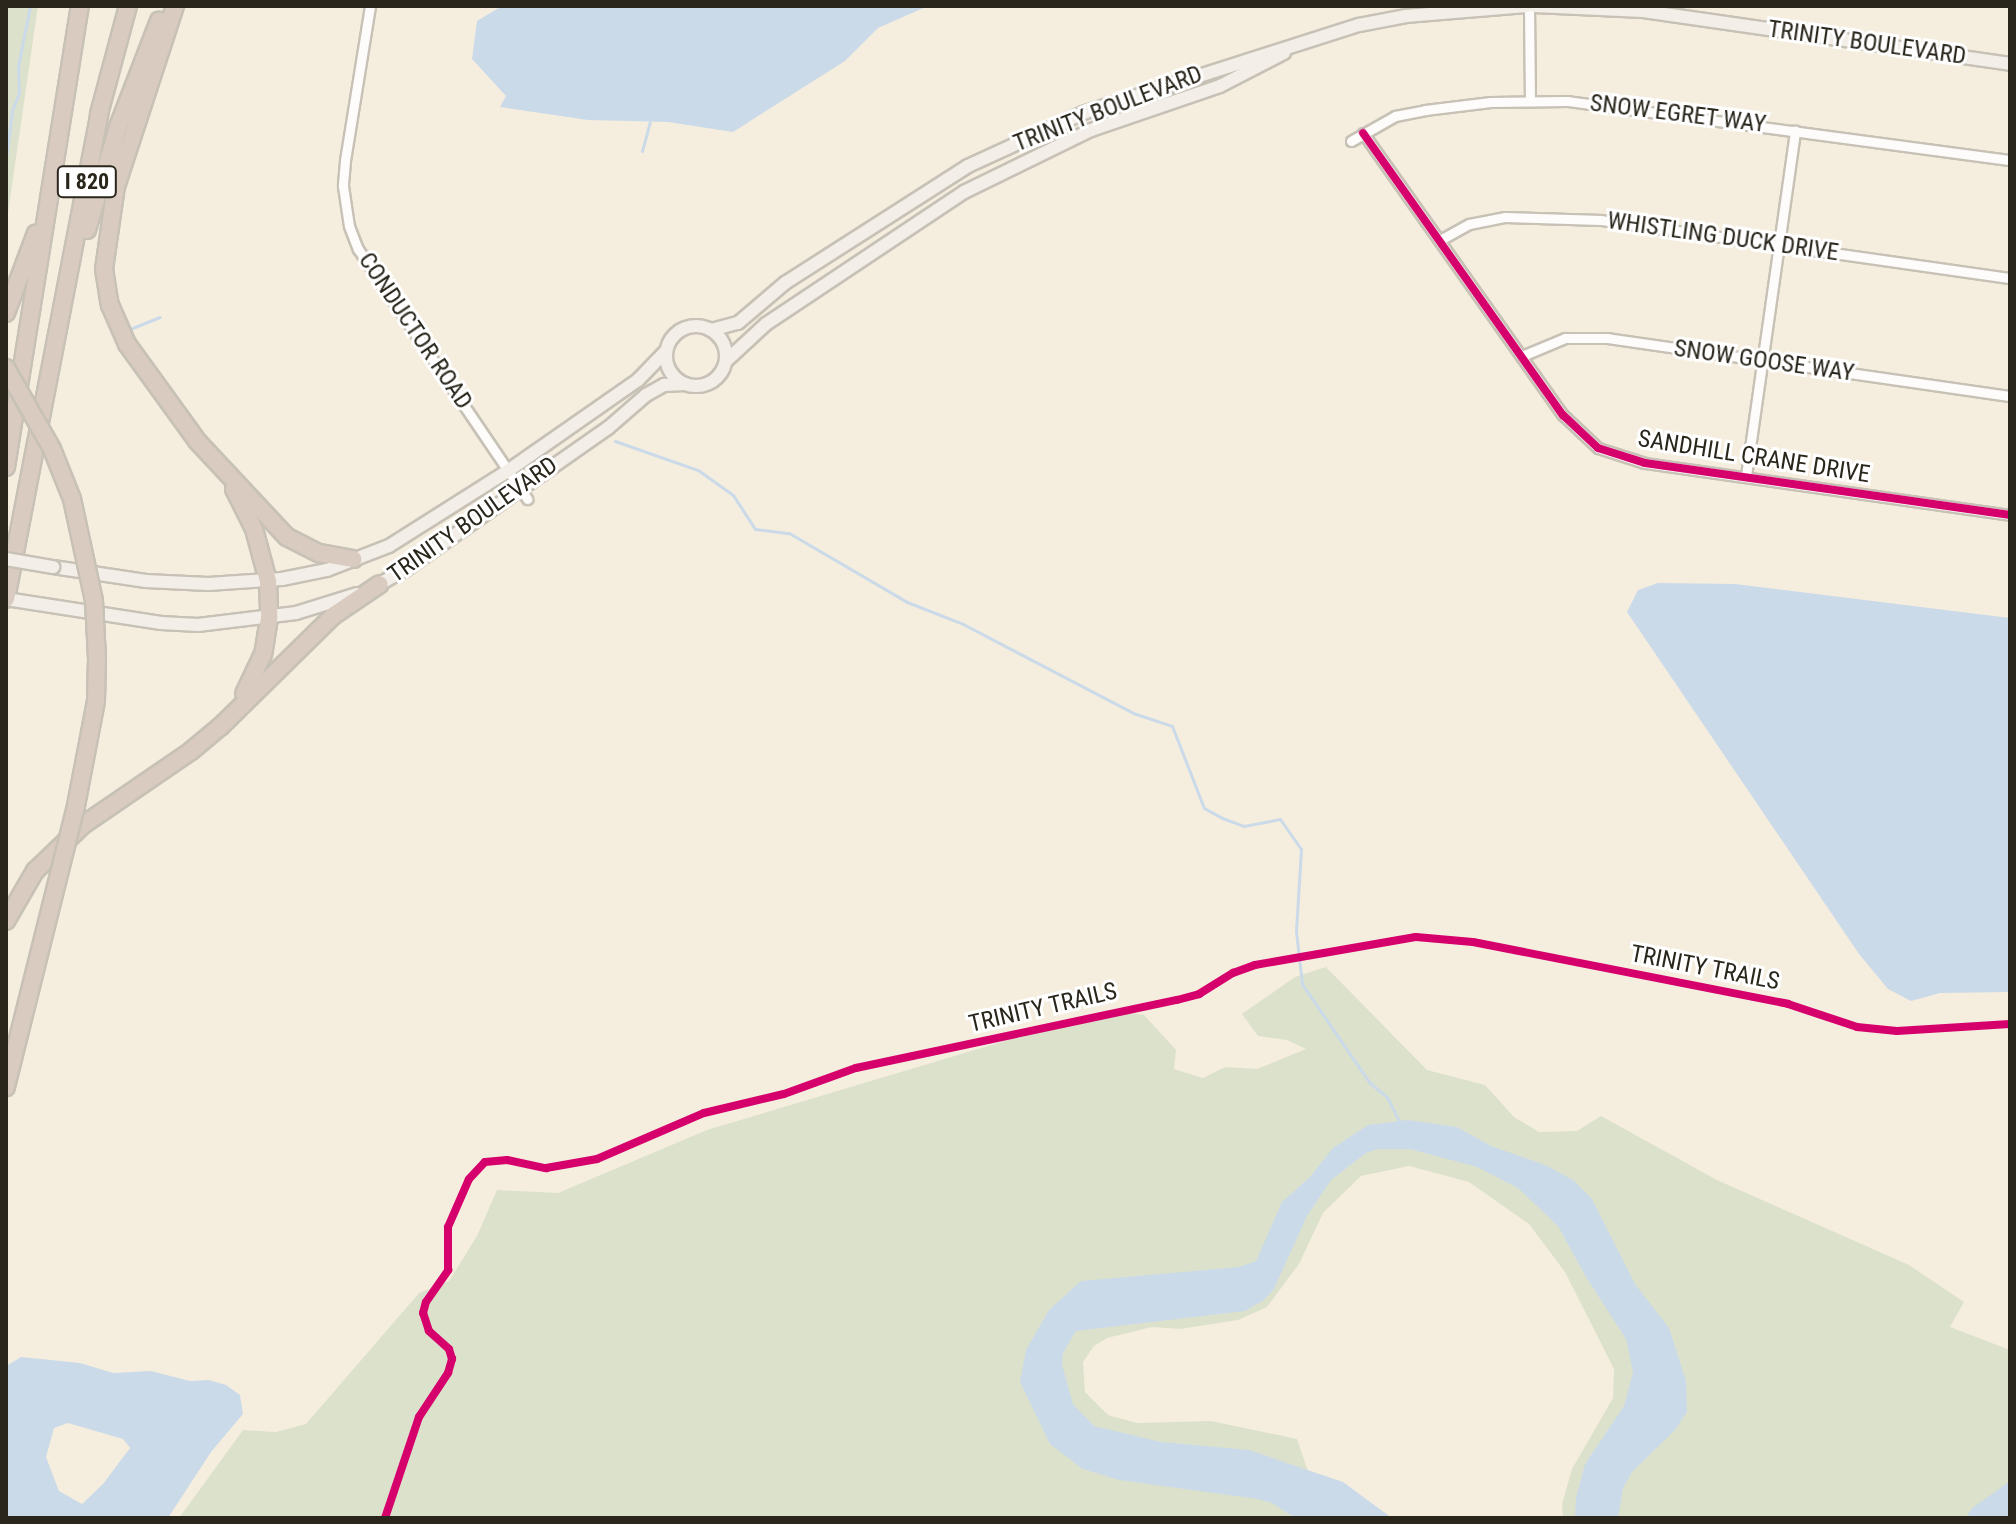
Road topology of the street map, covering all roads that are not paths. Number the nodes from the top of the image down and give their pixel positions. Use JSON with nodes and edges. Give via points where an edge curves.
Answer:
{"nodes":[{"id":1,"x":80,"y":6,"type":"edge"},
{"id":2,"x":128,"y":6,"type":"edge"},
{"id":3,"x":166,"y":6,"type":"edge"},
{"id":4,"x":175,"y":6,"type":"edge"},
{"id":5,"x":370,"y":6,"type":"edge"},
{"id":6,"x":1530,"y":6,"type":"edge"},
{"id":7,"x":1406,"y":11,"type":"edge"},
{"id":8,"x":1315,"y":37,"type":"junction"},
{"id":9,"x":2010,"y":64,"type":"edge"},
{"id":10,"x":1530,"y":101,"type":"junction"},
{"id":11,"x":1795,"y":130,"type":"junction"},
{"id":12,"x":1363,"y":133,"type":"junction"},
{"id":13,"x":1351,"y":141,"type":"dead end"},
{"id":14,"x":2010,"y":160,"type":"edge"},
{"id":15,"x":56,"y":166,"type":"junction"},
{"id":16,"x":1440,"y":240,"type":"junction"},
{"id":17,"x":1779,"y":245,"type":"junction"},
{"id":18,"x":2010,"y":278,"type":"edge"},
{"id":19,"x":66,"y":300,"type":"junction"},
{"id":20,"x":6,"y":313,"type":"edge"},
{"id":21,"x":711,"y":330,"type":"junction"},
{"id":22,"x":666,"y":351,"type":"junction"},
{"id":23,"x":1522,"y":356,"type":"junction"},
{"id":24,"x":1762,"y":360,"type":"junction"},
{"id":25,"x":726,"y":361,"type":"junction"},
{"id":26,"x":6,"y":368,"type":"edge"},
{"id":27,"x":685,"y":384,"type":"junction"},
{"id":28,"x":2010,"y":396,"type":"edge"},
{"id":29,"x":219,"y":463,"type":"junction"},
{"id":30,"x":6,"y":467,"type":"edge"},
{"id":31,"x":509,"y":470,"type":"junction"},
{"id":32,"x":1746,"y":476,"type":"junction"},
{"id":33,"x":524,"y":493,"type":"junction"},
{"id":34,"x":2010,"y":515,"type":"edge"},
{"id":35,"x":6,"y":559,"type":"edge"},
{"id":36,"x":353,"y":559,"type":"junction"},
{"id":37,"x":268,"y":581,"type":"junction"},
{"id":38,"x":380,"y":584,"type":"junction"},
{"id":39,"x":6,"y":599,"type":"edge"},
{"id":40,"x":269,"y":618,"type":"junction"},
{"id":41,"x":220,"y":727,"type":"junction"},
{"id":42,"x":6,"y":921,"type":"edge"},
{"id":43,"x":6,"y":1087,"type":"edge"}],
"edges":[{"from":1,"to":15,"type":"highway","number":"I 820"},
{"from":2,"to":19,"type":"highway","number":"I 820","via":[[99,114]]},
{"from":3,"to":19,"type":"highway","via":[[118,127]]},
{"from":4,"to":29,"type":"highway","via":[[116,186],[104,269],[110,305],[127,344]]},
{"from":5,"to":31,"type":"street","name":"CONDUCTOR ROAD","via":[[345,161],[349,226],[358,249]]},
{"from":6,"to":7,"type":"main road","name":"TRINITY BOULEVARD"},
{"from":6,"to":9,"type":"main road","name":"TRINITY BOULEVARD","via":[[1643,11]]},
{"from":6,"to":10,"type":"street"},
{"from":7,"to":8,"type":"main road","name":"TRINITY BOULEVARD"},
{"from":8,"to":21,"type":"main road","name":"TRINITY BOULEVARD","via":[[1140,92],[1021,139],[904,204],[785,283],[738,323]]},
{"from":8,"to":25,"type":"main road","name":"TRINITY BOULEVARD","via":[[1220,86],[1091,130],[964,192],[766,324]]},
{"from":10,"to":11,"type":"street","name":"SNOW EGRET WAY","via":[[1609,104]]},
{"from":10,"to":12,"type":"street","name":"SNOW EGRET WAY","via":[[1425,110],[1395,116]]},
{"from":11,"to":14,"type":"street","name":"SNOW EGRET WAY"},
{"from":11,"to":17,"type":"street"},
{"from":12,"to":13,"type":"street","name":"SNOW EGRET WAY"},
{"from":12,"to":16,"type":"street","name":"SANDHILL CRANE DRIVE"},
{"from":15,"to":20,"type":"highway","via":[[27,265]]},
{"from":15,"to":30,"type":"highway","number":"I 820"},
{"from":16,"to":17,"type":"street","name":"WHISTLING DUCK DRIVE","via":[[1469,224],[1552,217]]},
{"from":16,"to":23,"type":"street","name":"SANDHILL CRANE DRIVE"},
{"from":17,"to":18,"type":"street","name":"WHISTLING DUCK DRIVE"},
{"from":17,"to":24,"type":"street"},
{"from":19,"to":39,"type":"highway","number":"I 820"},
{"from":21,"to":22,"type":"main road","name":"TRINITY BOULEVARD","via":[[682,330]]},
{"from":21,"to":25,"type":"main road","via":[[723,343]]},
{"from":22,"to":27,"type":"main road","via":[[670,370]]},
{"from":22,"to":31,"type":"main road","name":"TRINITY BOULEVARD","via":[[638,380]]},
{"from":23,"to":24,"type":"street","name":"SNOW GOOSE WAY","via":[[1551,342],[1595,337]]},
{"from":23,"to":32,"type":"street","name":"SANDHILL CRANE DRIVE","via":[[1568,421],[1598,448],[1645,463]]},
{"from":24,"to":28,"type":"street","name":"SNOW GOOSE WAY"},
{"from":24,"to":32,"type":"street"},
{"from":25,"to":27,"type":"main road","name":"TRINITY BOULEVARD","via":[[711,382]]},
{"from":26,"to":43,"type":"highway","bridge":true,"via":[[52,449],[72,499],[94,601],[97,659],[96,701],[76,806]]},
{"from":27,"to":33,"type":"main road","name":"TRINITY BOULEVARD","via":[[664,385],[646,395]]},
{"from":29,"to":36,"type":"highway","via":[[287,537],[319,553]]},
{"from":29,"to":37,"type":"highway","via":[[246,509]]},
{"from":31,"to":33,"type":"street","name":"CONDUCTOR ROAD"},
{"from":31,"to":36,"type":"main road","name":"TRINITY BOULEVARD","via":[[389,546]]},
{"from":32,"to":34,"type":"street","name":"SANDHILL CRANE DRIVE"},
{"from":33,"to":38,"type":"main road","name":"TRINITY BOULEVARD"},
{"from":35,"to":37,"type":"main road","name":"TRINITY BOULEVARD","bridge":true,"via":[[157,581]]},
{"from":36,"to":37,"type":"main road","name":"TRINITY BOULEVARD","via":[[327,570]]},
{"from":37,"to":40,"type":"highway"},
{"from":38,"to":40,"type":"main road","name":"TRINITY BOULEVARD"},
{"from":38,"to":41,"type":"highway","via":[[325,623]]},
{"from":39,"to":40,"type":"main road","name":"TRINITY BOULEVARD","via":[[186,624]]},
{"from":40,"to":41,"type":"highway","via":[[251,684]]},
{"from":41,"to":42,"type":"highway","via":[[83,825],[35,871]]}]}
